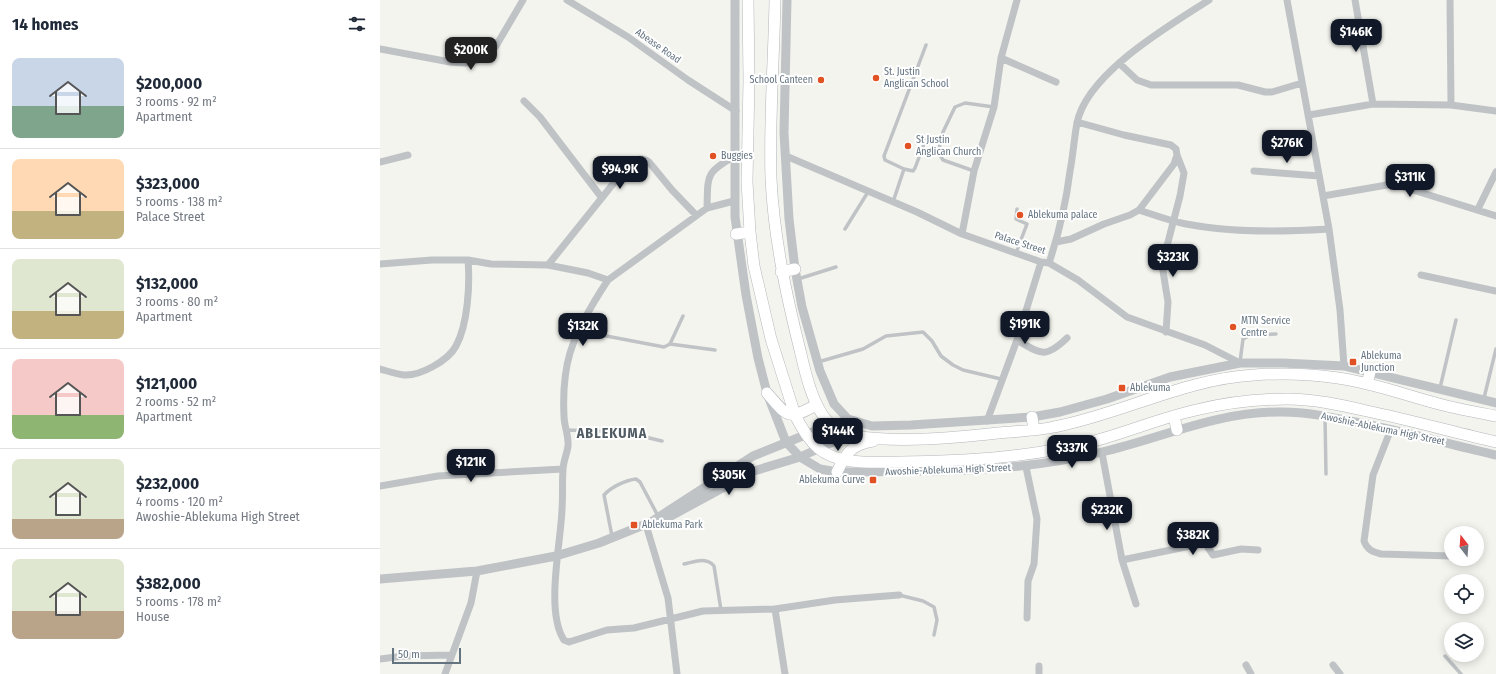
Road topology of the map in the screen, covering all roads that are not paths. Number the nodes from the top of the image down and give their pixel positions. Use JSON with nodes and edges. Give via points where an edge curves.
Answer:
{"nodes":[{"id":1,"x":522,"y":0,"type":"edge"},
{"id":2,"x":567,"y":0,"type":"edge"},
{"id":3,"x":735,"y":0,"type":"edge"},
{"id":4,"x":748,"y":0,"type":"edge"},
{"id":5,"x":775,"y":0,"type":"edge"},
{"id":6,"x":787,"y":0,"type":"edge"},
{"id":7,"x":1017,"y":0,"type":"edge"},
{"id":8,"x":1209,"y":0,"type":"edge"},
{"id":9,"x":1287,"y":0,"type":"edge"},
{"id":10,"x":1356,"y":0,"type":"edge"},
{"id":11,"x":1450,"y":0,"type":"edge"},
{"id":12,"x":926,"y":45,"type":"dead end"},
{"id":13,"x":380,"y":49,"type":"edge"},
{"id":14,"x":1001,"y":58,"type":"junction"},
{"id":15,"x":1119,"y":63,"type":"junction"},
{"id":16,"x":1056,"y":82,"type":"dead end"},
{"id":17,"x":1302,"y":83,"type":"junction"},
{"id":18,"x":524,"y":101,"type":"dead end"},
{"id":19,"x":1373,"y":104,"type":"junction"},
{"id":20,"x":1451,"y":105,"type":"junction"},
{"id":21,"x":994,"y":107,"type":"junction"},
{"id":22,"x":736,"y":111,"type":"junction"},
{"id":23,"x":1496,"y":111,"type":"edge"},
{"id":24,"x":1309,"y":115,"type":"junction"},
{"id":25,"x":1077,"y":122,"type":"junction"},
{"id":26,"x":926,"y":139,"type":"dead end"},
{"id":27,"x":408,"y":155,"type":"dead end"},
{"id":28,"x":1177,"y":155,"type":"junction"},
{"id":29,"x":735,"y":156,"type":"junction"},
{"id":30,"x":786,"y":156,"type":"junction"},
{"id":31,"x":380,"y":162,"type":"edge"},
{"id":32,"x":904,"y":169,"type":"junction"},
{"id":33,"x":1254,"y":170,"type":"dead end"},
{"id":34,"x":974,"y":171,"type":"junction"},
{"id":35,"x":1496,"y":172,"type":"edge"},
{"id":36,"x":1319,"y":176,"type":"junction"},
{"id":37,"x":868,"y":192,"type":"junction"},
{"id":38,"x":1323,"y":196,"type":"junction"},
{"id":39,"x":602,"y":198,"type":"junction"},
{"id":40,"x":734,"y":201,"type":"junction"},
{"id":41,"x":892,"y":203,"type":"junction"},
{"id":42,"x":707,"y":208,"type":"junction"},
{"id":43,"x":1018,"y":209,"type":"dead end"},
{"id":44,"x":1478,"y":209,"type":"junction"},
{"id":45,"x":1139,"y":210,"type":"junction"},
{"id":46,"x":696,"y":215,"type":"junction"},
{"id":47,"x":1496,"y":216,"type":"edge"},
{"id":48,"x":1173,"y":221,"type":"junction"},
{"id":49,"x":845,"y":229,"type":"dead end"},
{"id":50,"x":1329,"y":229,"type":"junction"},
{"id":51,"x":750,"y":232,"type":"junction"},
{"id":52,"x":736,"y":234,"type":"junction"},
{"id":53,"x":962,"y":234,"type":"junction"},
{"id":54,"x":1056,"y":242,"type":"junction"},
{"id":55,"x":1016,"y":253,"type":"junction"},
{"id":56,"x":468,"y":260,"type":"junction"},
{"id":57,"x":1045,"y":262,"type":"junction"},
{"id":58,"x":380,"y":264,"type":"edge"},
{"id":59,"x":548,"y":265,"type":"junction"},
{"id":60,"x":836,"y":267,"type":"dead end"},
{"id":61,"x":781,"y":272,"type":"junction"},
{"id":62,"x":796,"y":274,"type":"junction"},
{"id":63,"x":1421,"y":275,"type":"dead end"},
{"id":64,"x":608,"y":280,"type":"junction"},
{"id":65,"x":1496,"y":291,"type":"edge"},
{"id":66,"x":684,"y":316,"type":"dead end"},
{"id":67,"x":1456,"y":320,"type":"dead end"},
{"id":68,"x":580,"y":331,"type":"junction"},
{"id":69,"x":1166,"y":332,"type":"junction"},
{"id":70,"x":1276,"y":334,"type":"dead end"},
{"id":71,"x":1067,"y":338,"type":"dead end"},
{"id":72,"x":1017,"y":340,"type":"junction"},
{"id":73,"x":670,"y":344,"type":"junction"},
{"id":74,"x":1496,"y":349,"type":"edge"},
{"id":75,"x":715,"y":350,"type":"dead end"},
{"id":76,"x":817,"y":362,"type":"junction"},
{"id":77,"x":1240,"y":363,"type":"junction"},
{"id":78,"x":1344,"y":366,"type":"junction"},
{"id":79,"x":380,"y":369,"type":"edge"},
{"id":80,"x":1370,"y":372,"type":"junction"},
{"id":81,"x":1001,"y":379,"type":"junction"},
{"id":82,"x":1367,"y":384,"type":"junction"},
{"id":83,"x":1440,"y":388,"type":"junction"},
{"id":84,"x":767,"y":393,"type":"junction"},
{"id":85,"x":1484,"y":400,"type":"junction"},
{"id":86,"x":1496,"y":403,"type":"edge"},
{"id":87,"x":816,"y":405,"type":"junction"},
{"id":88,"x":795,"y":415,"type":"junction"},
{"id":89,"x":1174,"y":416,"type":"junction"},
{"id":90,"x":1325,"y":416,"type":"junction"},
{"id":91,"x":1496,"y":416,"type":"edge"},
{"id":92,"x":1032,"y":417,"type":"junction"},
{"id":93,"x":987,"y":421,"type":"junction"},
{"id":94,"x":830,"y":424,"type":"junction"},
{"id":95,"x":1391,"y":429,"type":"junction"},
{"id":96,"x":566,"y":430,"type":"junction"},
{"id":97,"x":1034,"y":430,"type":"junction"},
{"id":98,"x":1177,"y":430,"type":"junction"},
{"id":99,"x":806,"y":433,"type":"junction"},
{"id":100,"x":849,"y":435,"type":"junction"},
{"id":101,"x":888,"y":439,"type":"junction"},
{"id":102,"x":662,"y":441,"type":"dead end"},
{"id":103,"x":786,"y":442,"type":"junction"},
{"id":104,"x":1496,"y":442,"type":"edge"},
{"id":105,"x":819,"y":449,"type":"junction"},
{"id":106,"x":1102,"y":452,"type":"junction"},
{"id":107,"x":1496,"y":455,"type":"edge"},
{"id":108,"x":800,"y":457,"type":"junction"},
{"id":109,"x":843,"y":460,"type":"junction"},
{"id":110,"x":1026,"y":467,"type":"junction"},
{"id":111,"x":563,"y":468,"type":"junction"},
{"id":112,"x":837,"y":472,"type":"junction"},
{"id":113,"x":1326,"y":474,"type":"dead end"},
{"id":114,"x":380,"y":486,"type":"edge"},
{"id":115,"x":657,"y":518,"type":"junction"},
{"id":116,"x":646,"y":525,"type":"junction"},
{"id":117,"x":612,"y":538,"type":"junction"},
{"id":118,"x":1258,"y":550,"type":"dead end"},
{"id":119,"x":556,"y":556,"type":"junction"},
{"id":120,"x":1444,"y":556,"type":"edge"},
{"id":121,"x":1122,"y":560,"type":"junction"},
{"id":122,"x":684,"y":564,"type":"dead end"},
{"id":123,"x":477,"y":571,"type":"junction"},
{"id":124,"x":380,"y":579,"type":"edge"},
{"id":125,"x":899,"y":595,"type":"joint"},
{"id":126,"x":1136,"y":604,"type":"dead end"},
{"id":127,"x":774,"y":609,"type":"junction"},
{"id":128,"x":721,"y":610,"type":"junction"},
{"id":129,"x":1027,"y":618,"type":"dead end"},
{"id":130,"x":671,"y":620,"type":"junction"},
{"id":131,"x":934,"y":635,"type":"dead end"},
{"id":132,"x":450,"y":656,"type":"junction"},
{"id":133,"x":380,"y":659,"type":"edge"},
{"id":134,"x":1450,"y":662,"type":"edge"},
{"id":135,"x":1246,"y":665,"type":"dead end"},
{"id":136,"x":1333,"y":665,"type":"dead end"},
{"id":137,"x":445,"y":674,"type":"edge"},
{"id":138,"x":678,"y":674,"type":"edge"},
{"id":139,"x":785,"y":674,"type":"edge"},
{"id":140,"x":1251,"y":674,"type":"edge"},
{"id":141,"x":1340,"y":674,"type":"edge"},
{"id":142,"x":1461,"y":674,"type":"edge"}],
"edges":[{"from":1,"to":13,"type":"street","via":[[496,46],[477,60],[465,63],[450,62]]},
{"from":2,"to":22,"type":"street","name":"Abease Road"},
{"from":3,"to":22,"type":"street"},
{"from":4,"to":51,"type":"main road","via":[[747,182]]},
{"from":5,"to":61,"type":"main road","via":[[772,180]]},
{"from":6,"to":30,"type":"street","via":[[784,133]]},
{"from":7,"to":14,"type":"street"},
{"from":8,"to":15,"type":"street"},
{"from":9,"to":17,"type":"street"},
{"from":10,"to":19,"type":"street"},
{"from":11,"to":20,"type":"street"},
{"from":12,"to":32,"type":"lane","via":[[884,156],[887,162]]},
{"from":14,"to":16,"type":"street"},
{"from":14,"to":21,"type":"street"},
{"from":15,"to":17,"type":"street","via":[[1137,80],[1151,85],[1238,85],[1272,92]]},
{"from":15,"to":25,"type":"street","via":[[1097,84]]},
{"from":17,"to":24,"type":"street"},
{"from":18,"to":39,"type":"street","via":[[540,117]]},
{"from":19,"to":20,"type":"street"},
{"from":19,"to":24,"type":"street"},
{"from":20,"to":23,"type":"street"},
{"from":21,"to":34,"type":"street"},
{"from":21,"to":34,"type":"lane","via":[[965,103],[955,107],[943,132],[938,152],[943,160]]},
{"from":22,"to":29,"type":"street"},
{"from":24,"to":36,"type":"street"},
{"from":25,"to":28,"type":"street","via":[[1171,145],[1176,149]]},
{"from":25,"to":54,"type":"street","via":[[1064,211]]},
{"from":26,"to":32,"type":"lane","via":[[916,168],[910,171]]},
{"from":27,"to":31,"type":"street"},
{"from":28,"to":45,"type":"street","via":[[1174,164]]},
{"from":28,"to":48,"type":"street","via":[[1184,173]]},
{"from":29,"to":40,"type":"street"},
{"from":29,"to":42,"type":"street","via":[[712,171],[708,178]]},
{"from":30,"to":37,"type":"street","name":"Palace Street"},
{"from":30,"to":62,"type":"street","via":[[789,220]]},
{"from":32,"to":41,"type":"lane"},
{"from":33,"to":36,"type":"street"},
{"from":34,"to":53,"type":"street"},
{"from":35,"to":44,"type":"street"},
{"from":36,"to":38,"type":"street"},
{"from":37,"to":41,"type":"street","name":"Palace Street"},
{"from":37,"to":49,"type":"lane"},
{"from":38,"to":44,"type":"street","via":[[1387,184]]},
{"from":38,"to":50,"type":"street"},
{"from":39,"to":46,"type":"street","via":[[632,163],[638,159],[645,159]]},
{"from":39,"to":59,"type":"street"},
{"from":40,"to":42,"type":"street"},
{"from":40,"to":52,"type":"street"},
{"from":41,"to":53,"type":"street","name":"Palace Street"},
{"from":42,"to":46,"type":"street"},
{"from":43,"to":55,"type":"lane","via":[[1016,219],[1027,224]]},
{"from":44,"to":47,"type":"street"},
{"from":45,"to":48,"type":"street"},
{"from":45,"to":54,"type":"street","via":[[1071,239]]},
{"from":46,"to":64,"type":"street","via":[[672,236]]},
{"from":48,"to":50,"type":"street","via":[[1231,229]]},
{"from":48,"to":69,"type":"street","via":[[1162,265],[1168,302]]},
{"from":50,"to":78,"type":"street","via":[[1340,310]]},
{"from":51,"to":52,"type":"main road"},
{"from":51,"to":88,"type":"main road","via":[[754,266],[770,332]]},
{"from":52,"to":84,"type":"street"},
{"from":53,"to":55,"type":"street","name":"Palace Street"},
{"from":54,"to":57,"type":"street"},
{"from":55,"to":57,"type":"street","name":"Palace Street"},
{"from":56,"to":58,"type":"street"},
{"from":56,"to":59,"type":"street","via":[[490,264]]},
{"from":56,"to":79,"type":"street","via":[[470,280],[463,326],[455,348],[429,370],[415,374],[404,375]]},
{"from":57,"to":69,"type":"street","name":"Palace Street","via":[[1078,280],[1127,317]]},
{"from":57,"to":72,"type":"street"},
{"from":59,"to":64,"type":"street"},
{"from":60,"to":62,"type":"lane"},
{"from":61,"to":62,"type":"main road"},
{"from":61,"to":87,"type":"main road","via":[[804,368]]},
{"from":62,"to":76,"type":"street"},
{"from":63,"to":65,"type":"street"},
{"from":64,"to":68,"type":"street"},
{"from":66,"to":73,"type":"lane"},
{"from":67,"to":83,"type":"lane"},
{"from":68,"to":73,"type":"lane","via":[[664,347]]},
{"from":68,"to":96,"type":"street","via":[[570,352],[565,377]]},
{"from":69,"to":77,"type":"street","name":"Palace Street","via":[[1205,345]]},
{"from":70,"to":77,"type":"lane","via":[[1251,335],[1243,339]]},
{"from":71,"to":72,"type":"street","via":[[1054,351],[1046,352],[1036,351]]},
{"from":72,"to":81,"type":"street"},
{"from":73,"to":75,"type":"lane"},
{"from":74,"to":85,"type":"lane"},
{"from":76,"to":81,"type":"lane","via":[[863,349],[886,336],[923,332],[941,356],[953,365]]},
{"from":76,"to":93,"type":"street","via":[[834,404],[848,419],[872,426]]},
{"from":77,"to":78,"type":"street"},
{"from":77,"to":92,"type":"street","via":[[1170,377],[1107,399]]},
{"from":78,"to":80,"type":"street"},
{"from":80,"to":82,"type":"main road"},
{"from":80,"to":83,"type":"street"},
{"from":81,"to":93,"type":"street"},
{"from":82,"to":91,"type":"main road","via":[[1446,406]]},
{"from":82,"to":97,"type":"main road","via":[[1340,378],[1284,374],[1234,377],[1177,389],[1097,416]]},
{"from":83,"to":85,"type":"street"},
{"from":84,"to":88,"type":"main road","via":[[784,412]]},
{"from":84,"to":103,"type":"street"},
{"from":85,"to":86,"type":"street"},
{"from":87,"to":88,"type":"main road"},
{"from":87,"to":94,"type":"main road"},
{"from":88,"to":99,"type":"main road"},
{"from":89,"to":98,"type":"main road"},
{"from":89,"to":104,"type":"main road","name":"Awoshie-Ablekuma High Street","via":[[1250,401],[1324,401]]},
{"from":89,"to":109,"type":"main road","name":"Awoshie-Ablekuma High Street","via":[[1131,431],[1045,452],[942,461]]},
{"from":90,"to":95,"type":"street","name":"Awoshie-Ablekuma High Street"},
{"from":90,"to":98,"type":"street","name":"Awoshie-Ablekuma High Street","via":[[1282,412],[1253,413],[1219,417]]},
{"from":90,"to":113,"type":"lane"},
{"from":92,"to":93,"type":"street"},
{"from":92,"to":97,"type":"main road"},
{"from":94,"to":99,"type":"street"},
{"from":94,"to":100,"type":"main road"},
{"from":95,"to":107,"type":"street","name":"Awoshie-Ablekuma High Street"},
{"from":95,"to":120,"type":"street","via":[[1372,475],[1364,541],[1366,546],[1371,551],[1382,554]]},
{"from":96,"to":102,"type":"lane","via":[[624,432]]},
{"from":96,"to":111,"type":"street","via":[[568,446]]},
{"from":97,"to":101,"type":"main road","via":[[972,436]]},
{"from":98,"to":106,"type":"street","name":"Awoshie-Ablekuma High Street"},
{"from":99,"to":103,"type":"street"},
{"from":99,"to":105,"type":"main road"},
{"from":100,"to":101,"type":"main road"},
{"from":100,"to":105,"type":"street"},
{"from":101,"to":109,"type":"main road","via":[[858,444]]},
{"from":103,"to":108,"type":"street","name":"Awoshie-Ablekuma High Street"},
{"from":103,"to":115,"type":"street","via":[[753,456]]},
{"from":105,"to":108,"type":"street"},
{"from":105,"to":109,"type":"main road","name":"Awoshie-Ablekuma High Street"},
{"from":106,"to":110,"type":"street","name":"Awoshie-Ablekuma High Street"},
{"from":106,"to":121,"type":"street"},
{"from":108,"to":112,"type":"street","name":"Awoshie-Ablekuma High Street","via":[[820,469]]},
{"from":108,"to":115,"type":"street","via":[[754,471],[669,517]]},
{"from":109,"to":112,"type":"main road"},
{"from":110,"to":112,"type":"street","name":"Awoshie-Ablekuma High Street","via":[[992,470]]},
{"from":110,"to":129,"type":"street","via":[[1038,519],[1034,564],[1028,581]]},
{"from":111,"to":114,"type":"street","via":[[438,476]]},
{"from":111,"to":119,"type":"street","via":[[562,509]]},
{"from":115,"to":116,"type":"street"},
{"from":115,"to":117,"type":"lane","via":[[640,482],[636,479],[631,480],[604,495]]},
{"from":116,"to":117,"type":"street"},
{"from":116,"to":130,"type":"street","via":[[660,566]]},
{"from":117,"to":119,"type":"street"},
{"from":118,"to":121,"type":"street","via":[[1242,549],[1211,555],[1205,543]]},
{"from":119,"to":123,"type":"street"},
{"from":119,"to":130,"type":"street","via":[[556,612],[559,630],[564,640],[569,642],[607,630],[634,628]]},
{"from":121,"to":126,"type":"street"},
{"from":122,"to":128,"type":"lane","via":[[704,560],[711,562],[714,566]]},
{"from":123,"to":124,"type":"street"},
{"from":123,"to":132,"type":"street","via":[[470,602]]},
{"from":125,"to":127,"type":"street","via":[[835,600]]},
{"from":125,"to":131,"type":"lane","via":[[923,601],[934,607],[937,620]]},
{"from":127,"to":128,"type":"street"},
{"from":127,"to":139,"type":"street"},
{"from":128,"to":130,"type":"street","via":[[703,611]]},
{"from":130,"to":138,"type":"street"},
{"from":132,"to":133,"type":"street","via":[[411,655]]},
{"from":132,"to":137,"type":"street"},
{"from":134,"to":142,"type":"lane"},
{"from":135,"to":140,"type":"street"},
{"from":136,"to":141,"type":"street"}]}
